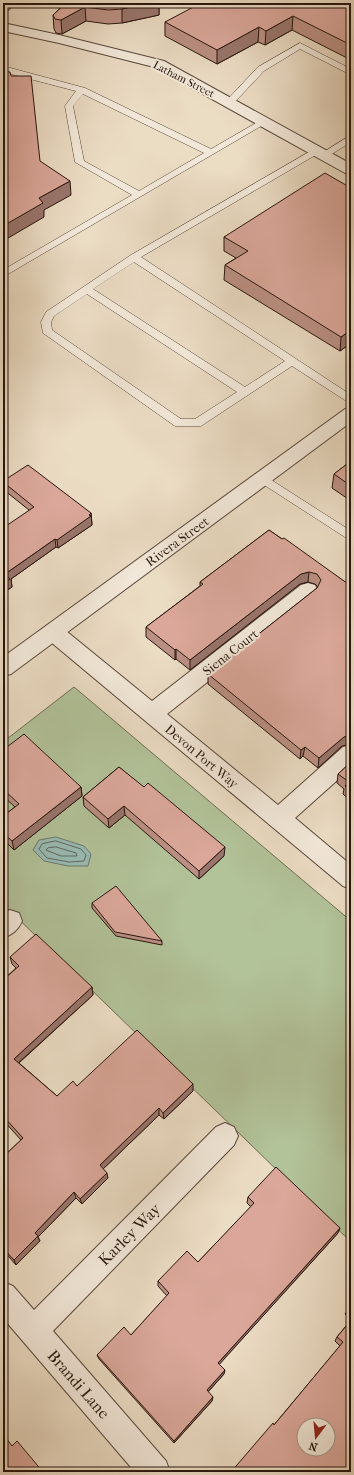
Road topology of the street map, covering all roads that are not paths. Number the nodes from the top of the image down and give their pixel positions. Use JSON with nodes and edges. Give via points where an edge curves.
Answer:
{"nodes":[{"id":1,"x":8,"y":3,"type":"edge"},
{"id":2,"x":3,"y":7,"type":"edge"},
{"id":3,"x":3,"y":27,"type":"edge"},
{"id":4,"x":3,"y":70,"type":"edge"},
{"id":5,"x":351,"y":72,"type":"edge"},
{"id":6,"x":82,"y":90,"type":"junction"},
{"id":7,"x":229,"y":103,"type":"junction"},
{"id":8,"x":264,"y":122,"type":"junction"},
{"id":9,"x":351,"y":138,"type":"edge"},
{"id":10,"x":210,"y":153,"type":"junction"},
{"id":11,"x":320,"y":153,"type":"junction"},
{"id":12,"x":351,"y":170,"type":"edge"},
{"id":13,"x":139,"y":195,"type":"junction"},
{"id":14,"x":134,"y":257,"type":"junction"},
{"id":15,"x":3,"y":274,"type":"edge"},
{"id":16,"x":86,"y":289,"type":"junction"},
{"id":17,"x":293,"y":361,"type":"junction"},
{"id":18,"x":245,"y":392,"type":"junction"},
{"id":19,"x":351,"y":400,"type":"edge"},
{"id":20,"x":351,"y":413,"type":"edge"},
{"id":21,"x":262,"y":478,"type":"junction"},
{"id":22,"x":351,"y":537,"type":"edge"},
{"id":23,"x":308,"y":591,"type":"dead end"},
{"id":24,"x":53,"y":632,"type":"junction"},
{"id":25,"x":3,"y":668,"type":"edge"},
{"id":26,"x":151,"y":714,"type":"junction"},
{"id":27,"x":351,"y":754,"type":"edge"},
{"id":28,"x":278,"y":818,"type":"junction"},
{"id":29,"x":351,"y":879,"type":"edge"},
{"id":30,"x":226,"y":1136,"type":"dead end"},
{"id":31,"x":3,"y":1296,"type":"edge"},
{"id":32,"x":33,"y":1331,"type":"junction"},
{"id":33,"x":155,"y":1472,"type":"edge"}],
"edges":[{"from":1,"to":2,"type":"street"},
{"from":3,"to":7,"type":"street","name":"Latham Street","via":[[159,64]]},
{"from":4,"to":6,"type":"lane"},
{"from":5,"to":7,"type":"lane","via":[[300,46],[261,69]]},
{"from":6,"to":10,"type":"lane"},
{"from":6,"to":13,"type":"lane","via":[[69,106],[80,162]]},
{"from":7,"to":8,"type":"street","name":"Latham Street"},
{"from":8,"to":10,"type":"lane"},
{"from":8,"to":11,"type":"street","name":"Latham Street"},
{"from":9,"to":11,"type":"lane"},
{"from":10,"to":13,"type":"lane"},
{"from":11,"to":12,"type":"street","name":"Latham Street"},
{"from":11,"to":14,"type":"lane"},
{"from":13,"to":15,"type":"lane"},
{"from":14,"to":16,"type":"lane"},
{"from":14,"to":17,"type":"lane"},
{"from":16,"to":18,"type":"lane"},
{"from":16,"to":18,"type":"lane","via":[[50,314],[46,322],[47,331],[179,424],[197,423]]},
{"from":17,"to":18,"type":"lane"},
{"from":17,"to":19,"type":"lane"},
{"from":20,"to":21,"type":"street","name":"Rivera Street"},
{"from":21,"to":22,"type":"lane"},
{"from":21,"to":24,"type":"street","name":"Rivera Street"},
{"from":23,"to":26,"type":"street","name":"Siena Court"},
{"from":24,"to":25,"type":"street","name":"Rivera Street"},
{"from":24,"to":26,"type":"street","name":"Devon Port Way"},
{"from":26,"to":28,"type":"street","name":"Devon Port Way"},
{"from":27,"to":28,"type":"street"},
{"from":28,"to":29,"type":"street","name":"Devon Port Way"},
{"from":30,"to":32,"type":"street","name":"Karley Way"},
{"from":31,"to":32,"type":"street","name":"Brandi Lane"},
{"from":32,"to":33,"type":"street","name":"Brandi Lane"}]}
